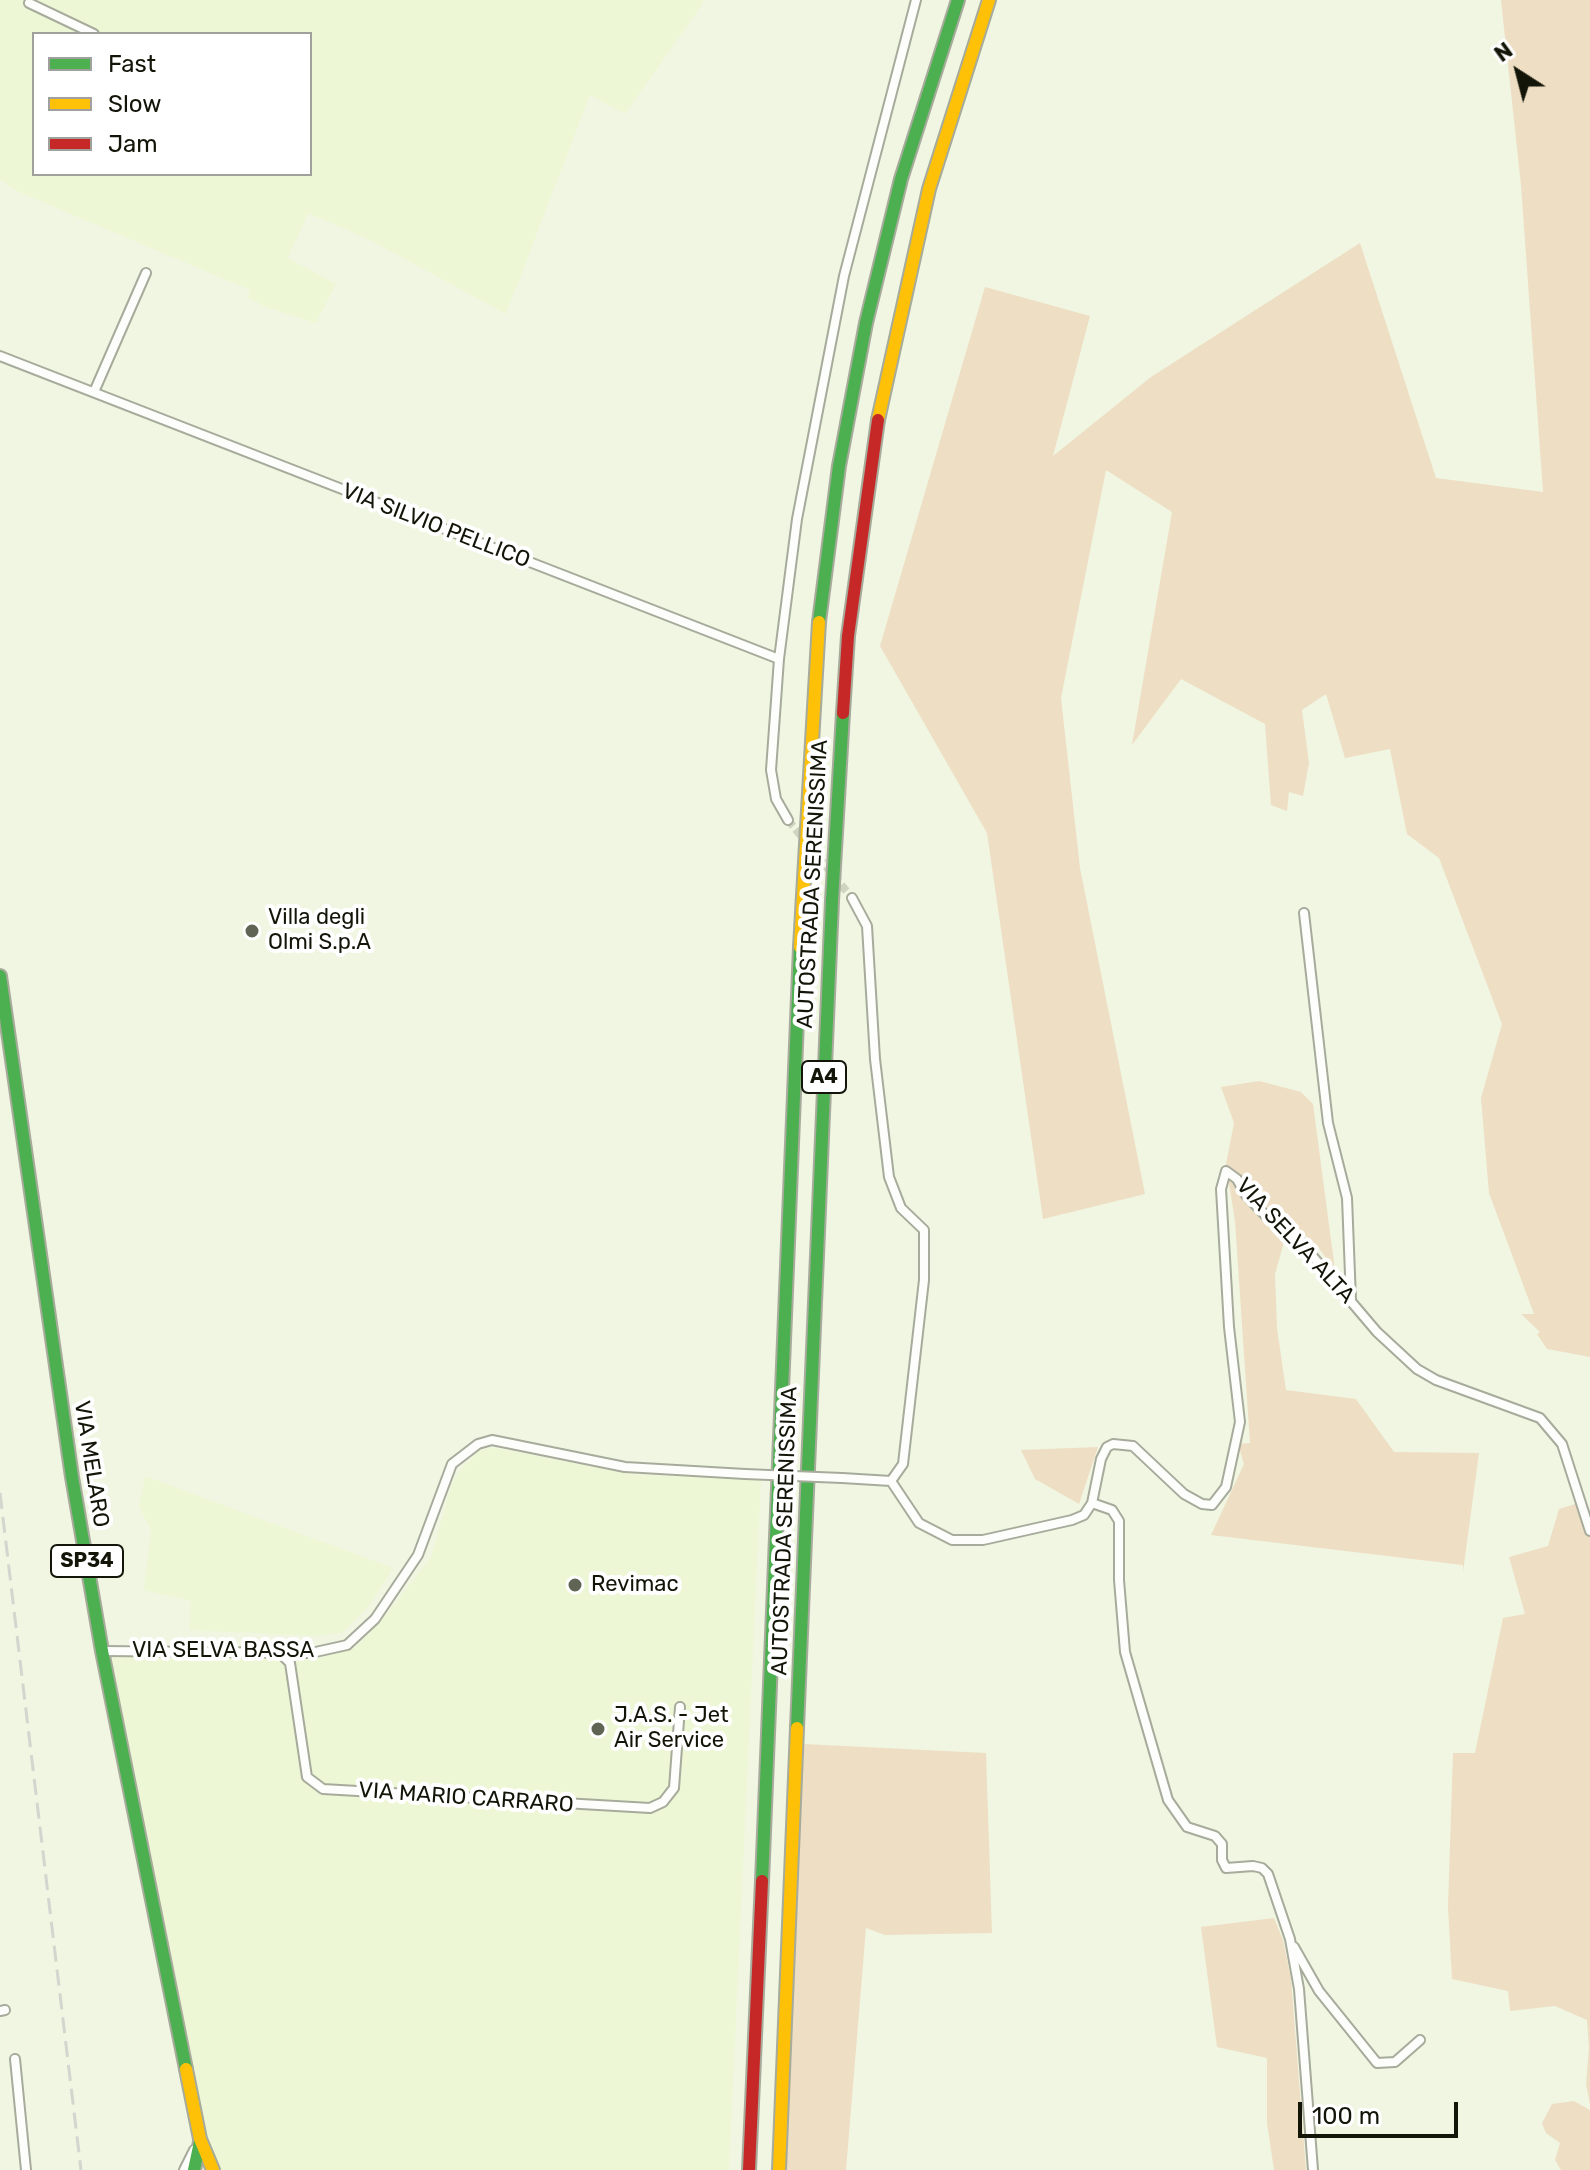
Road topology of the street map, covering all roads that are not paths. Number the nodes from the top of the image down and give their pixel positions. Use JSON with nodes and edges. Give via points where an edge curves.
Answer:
{"nodes":[{"id":1,"x":916,"y":0,"type":"edge"},
{"id":2,"x":958,"y":0,"type":"edge"},
{"id":3,"x":989,"y":0,"type":"edge"},
{"id":4,"x":27,"y":1,"type":"edge"},
{"id":5,"x":90,"y":32,"type":"edge"},
{"id":6,"x":146,"y":273,"type":"dead end"},
{"id":7,"x":0,"y":356,"type":"edge"},
{"id":8,"x":94,"y":392,"type":"junction"},
{"id":9,"x":779,"y":659,"type":"junction"},
{"id":10,"x":788,"y":820,"type":"tunnel mouth"},
{"id":11,"x":852,"y":898,"type":"tunnel mouth"},
{"id":12,"x":1304,"y":913,"type":"dead end"},
{"id":13,"x":0,"y":978,"type":"edge"},
{"id":14,"x":1351,"y":1300,"type":"junction"},
{"id":15,"x":891,"y":1481,"type":"junction"},
{"id":16,"x":1092,"y":1503,"type":"junction"},
{"id":17,"x":1590,"y":1531,"type":"edge"},
{"id":18,"x":102,"y":1651,"type":"junction"},
{"id":19,"x":277,"y":1651,"type":"junction"},
{"id":20,"x":680,"y":1707,"type":"dead end"},
{"id":21,"x":1290,"y":1939,"type":"junction"},
{"id":22,"x":1420,"y":2040,"type":"dead end"},
{"id":23,"x":15,"y":2059,"type":"dead end"},
{"id":24,"x":200,"y":2139,"type":"junction"},
{"id":25,"x":26,"y":2170,"type":"edge"},
{"id":26,"x":184,"y":2170,"type":"edge"},
{"id":27,"x":194,"y":2170,"type":"edge"},
{"id":28,"x":213,"y":2170,"type":"edge"},
{"id":29,"x":749,"y":2170,"type":"edge"},
{"id":30,"x":779,"y":2170,"type":"edge"},
{"id":31,"x":1313,"y":2170,"type":"edge"}],
"edges":[{"from":1,"to":9,"type":"street","via":[[844,276],[803,478]]},
{"from":2,"to":29,"type":"main road","name":"AUTOSTRADA SERENISSIMA","number":"A4","via":[[901,179],[866,323],[839,466],[818,631],[802,893]]},
{"from":3,"to":30,"type":"main road","name":"AUTOSTRADA SERENISSIMA","number":"A4","via":[[929,189],[894,336],[868,476],[848,636],[832,901]]},
{"from":4,"to":5,"type":"street"},
{"from":6,"to":8,"type":"street"},
{"from":7,"to":8,"type":"street","name":"VIA SILVIO PELLICO"},
{"from":8,"to":9,"type":"street","name":"VIA SILVIO PELLICO"},
{"from":9,"to":10,"type":"street","via":[[771,770],[776,799]]},
{"from":11,"to":15,"type":"street","via":[[867,926],[889,1177],[901,1208],[924,1230],[924,1280],[903,1464]]},
{"from":12,"to":14,"type":"street","via":[[1328,1123],[1347,1198]]},
{"from":13,"to":18,"type":"main road","name":"VIA MELARO","number":"SP34"},
{"from":14,"to":16,"type":"street","name":"VIA SELVA ALTA","via":[[1298,1239],[1223,1172],[1229,1327],[1240,1422],[1226,1487],[1212,1505],[1202,1504],[1133,1446],[1113,1444],[1101,1459]]},
{"from":14,"to":17,"type":"street","name":"VIA SELVA ALTA","via":[[1417,1369],[1540,1418],[1562,1444]]},
{"from":15,"to":16,"type":"street","via":[[919,1523],[952,1540],[983,1540],[1072,1520]]},
{"from":15,"to":19,"type":"street","name":"VIA SELVA BASSA","bridge":true,"via":[[625,1467],[492,1440],[452,1464],[418,1555],[360,1635],[327,1652]]},
{"from":16,"to":21,"type":"street","via":[[1112,1510],[1119,1521],[1125,1652],[1168,1800],[1187,1827],[1215,1836],[1222,1844],[1226,1868],[1253,1866],[1268,1874]]},
{"from":18,"to":19,"type":"street","name":"VIA SELVA BASSA"},
{"from":18,"to":24,"type":"main road","name":"VIA MELARO","number":"SP34"},
{"from":19,"to":20,"type":"street","name":"VIA MARIO CARRARO","via":[[290,1663],[307,1777],[323,1789],[650,1808],[674,1788]]},
{"from":21,"to":22,"type":"street","via":[[1319,1991],[1370,2058],[1386,2065],[1395,2062]]},
{"from":21,"to":31,"type":"street","via":[[1299,1989]]},
{"from":23,"to":25,"type":"street"},
{"from":24,"to":26,"type":"street"},
{"from":24,"to":27,"type":"main road","name":"VIA MELARO","number":"SP34"},
{"from":24,"to":28,"type":"main road","name":"VIA MELARO","number":"SP34"}]}
